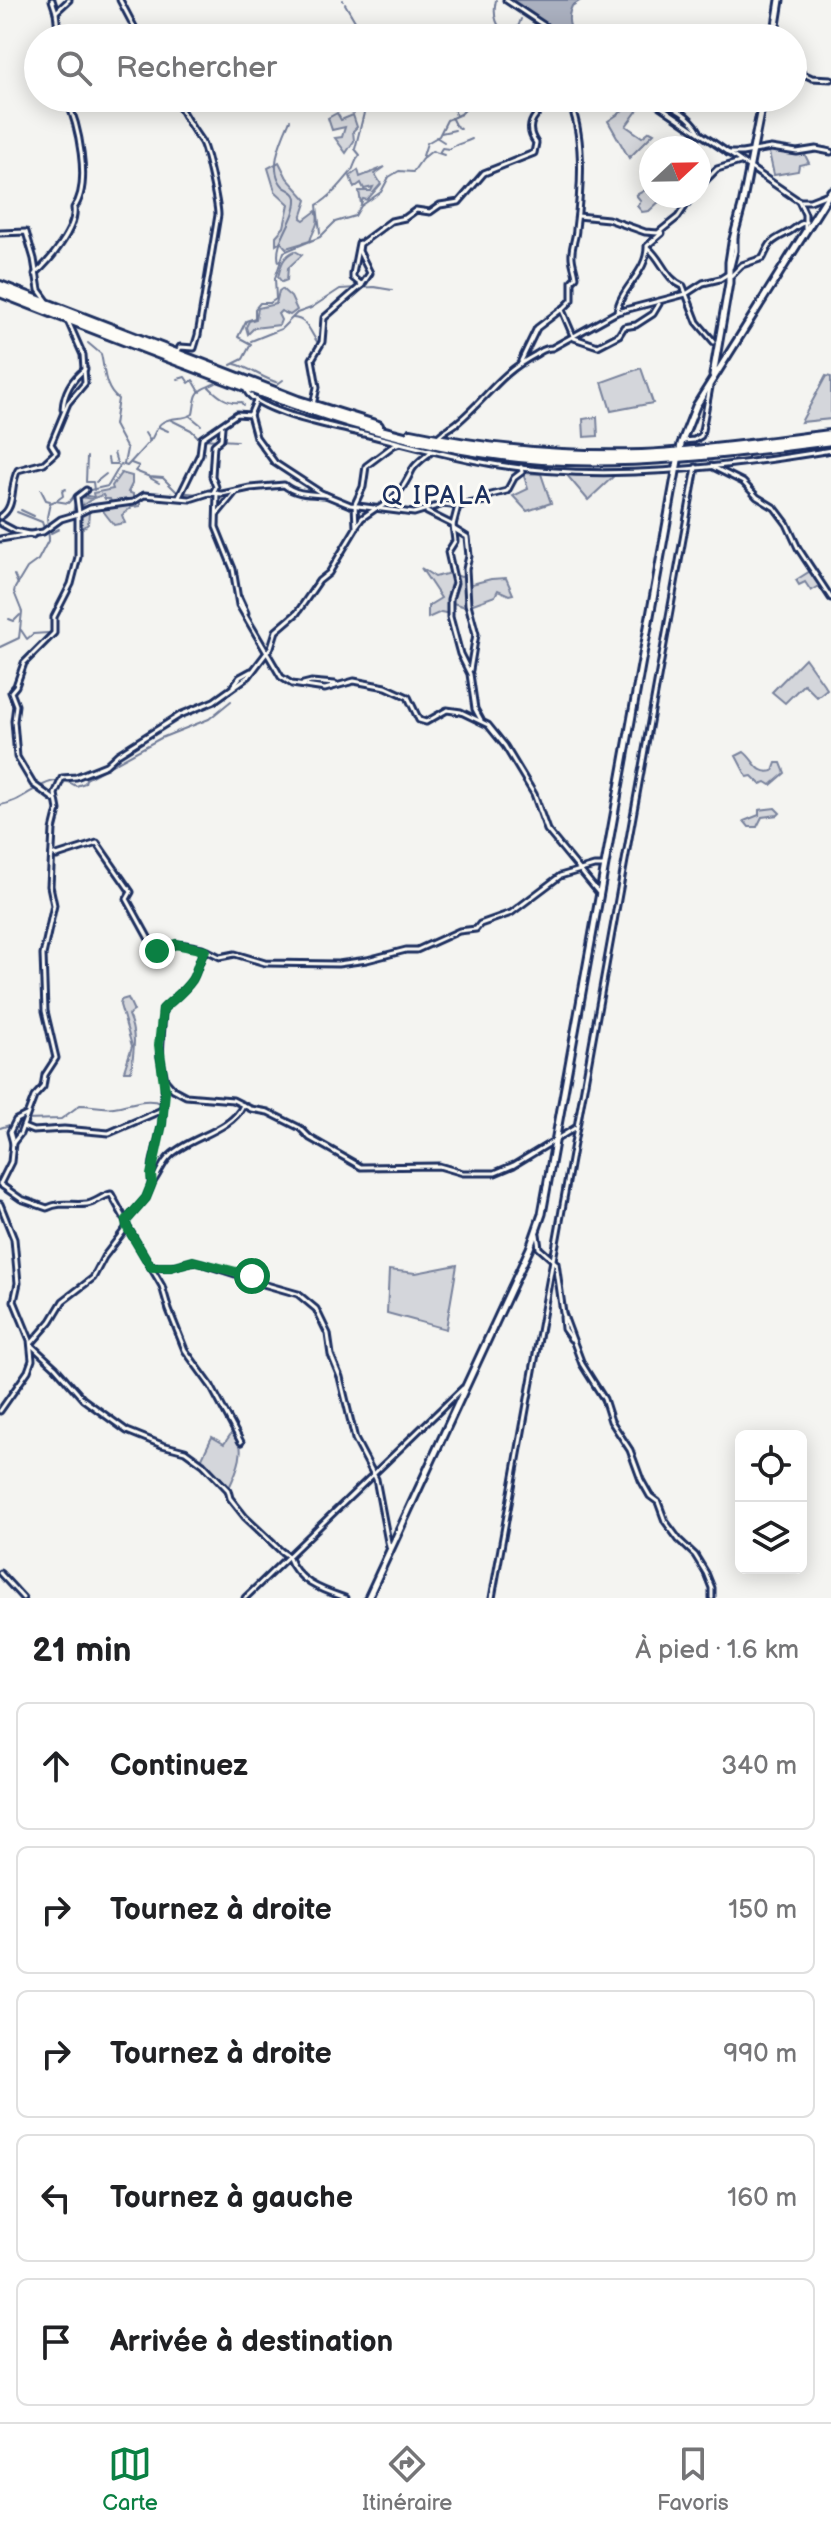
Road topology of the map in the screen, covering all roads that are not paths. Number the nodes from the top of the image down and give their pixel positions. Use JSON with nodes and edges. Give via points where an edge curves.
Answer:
{"nodes":[{"id":1,"x":52,"y":0,"type":"edge"},
{"id":2,"x":69,"y":0,"type":"edge"},
{"id":3,"x":120,"y":0,"type":"edge"},
{"id":4,"x":506,"y":0,"type":"edge"},
{"id":5,"x":780,"y":0,"type":"edge"},
{"id":6,"x":56,"y":12,"type":"junction"},
{"id":7,"x":57,"y":24,"type":"edge"},
{"id":8,"x":133,"y":24,"type":"edge"},
{"id":9,"x":542,"y":24,"type":"edge"},
{"id":10,"x":776,"y":24,"type":"edge"},
{"id":11,"x":807,"y":76,"type":"edge"},
{"id":12,"x":831,"y":79,"type":"edge"},
{"id":13,"x":71,"y":112,"type":"edge"},
{"id":14,"x":182,"y":112,"type":"edge"},
{"id":15,"x":537,"y":112,"type":"edge"},
{"id":16,"x":573,"y":112,"type":"edge"},
{"id":17,"x":668,"y":112,"type":"edge"},
{"id":18,"x":760,"y":112,"type":"edge"},
{"id":19,"x":753,"y":151,"type":"junction"},
{"id":20,"x":831,"y":152,"type":"edge"},
{"id":21,"x":726,"y":153,"type":"junction"},
{"id":22,"x":740,"y":162,"type":"junction"},
{"id":23,"x":750,"y":168,"type":"junction"},
{"id":24,"x":711,"y":175,"type":"edge"},
{"id":25,"x":831,"y":192,"type":"edge"},
{"id":26,"x":799,"y":201,"type":"junction"},
{"id":27,"x":684,"y":208,"type":"edge"},
{"id":28,"x":578,"y":216,"type":"junction"},
{"id":29,"x":806,"y":222,"type":"junction"},
{"id":30,"x":804,"y":232,"type":"junction"},
{"id":31,"x":0,"y":233,"type":"edge"},
{"id":32,"x":662,"y":233,"type":"junction"},
{"id":33,"x":362,"y":241,"type":"junction"},
{"id":34,"x":648,"y":248,"type":"junction"},
{"id":35,"x":35,"y":274,"type":"junction"},
{"id":36,"x":730,"y":274,"type":"junction"},
{"id":37,"x":362,"y":285,"type":"junction"},
{"id":38,"x":0,"y":289,"type":"edge"},
{"id":39,"x":688,"y":294,"type":"junction"},
{"id":40,"x":662,"y":302,"type":"junction"},
{"id":41,"x":48,"y":305,"type":"junction"},
{"id":42,"x":562,"y":309,"type":"junction"},
{"id":43,"x":617,"y":312,"type":"junction"},
{"id":44,"x":67,"y":318,"type":"junction"},
{"id":45,"x":721,"y":333,"type":"junction"},
{"id":46,"x":573,"y":335,"type":"junction"},
{"id":47,"x":714,"y":342,"type":"junction"},
{"id":48,"x":177,"y":354,"type":"junction"},
{"id":49,"x":717,"y":356,"type":"junction"},
{"id":50,"x":520,"y":362,"type":"junction"},
{"id":51,"x":85,"y":369,"type":"junction"},
{"id":52,"x":222,"y":375,"type":"junction"},
{"id":53,"x":713,"y":380,"type":"junction"},
{"id":54,"x":244,"y":386,"type":"junction"},
{"id":55,"x":256,"y":401,"type":"junction"},
{"id":56,"x":313,"y":405,"type":"junction"},
{"id":57,"x":63,"y":413,"type":"junction"},
{"id":58,"x":250,"y":415,"type":"junction"},
{"id":59,"x":223,"y":424,"type":"junction"},
{"id":60,"x":831,"y":437,"type":"edge"},
{"id":61,"x":682,"y":441,"type":"junction"},
{"id":62,"x":400,"y":443,"type":"junction"},
{"id":63,"x":435,"y":447,"type":"junction"},
{"id":64,"x":831,"y":450,"type":"edge"},
{"id":65,"x":678,"y":455,"type":"junction"},
{"id":66,"x":711,"y":466,"type":"junction"},
{"id":67,"x":521,"y":467,"type":"junction"},
{"id":68,"x":696,"y":467,"type":"junction"},
{"id":69,"x":677,"y":468,"type":"junction"},
{"id":70,"x":86,"y":490,"type":"dead end"},
{"id":71,"x":236,"y":491,"type":"junction"},
{"id":72,"x":215,"y":493,"type":"junction"},
{"id":73,"x":326,"y":495,"type":"junction"},
{"id":74,"x":179,"y":497,"type":"junction"},
{"id":75,"x":355,"y":504,"type":"junction"},
{"id":76,"x":458,"y":506,"type":"junction"},
{"id":77,"x":377,"y":509,"type":"junction"},
{"id":78,"x":424,"y":511,"type":"junction"},
{"id":79,"x":78,"y":514,"type":"junction"},
{"id":80,"x":216,"y":516,"type":"junction"},
{"id":81,"x":69,"y":518,"type":"junction"},
{"id":82,"x":0,"y":520,"type":"edge"},
{"id":83,"x":357,"y":525,"type":"junction"},
{"id":84,"x":78,"y":527,"type":"junction"},
{"id":85,"x":453,"y":527,"type":"junction"},
{"id":86,"x":33,"y":535,"type":"junction"},
{"id":87,"x":0,"y":539,"type":"edge"},
{"id":88,"x":831,"y":598,"type":"edge"},
{"id":89,"x":265,"y":652,"type":"junction"},
{"id":90,"x":470,"y":674,"type":"junction"},
{"id":91,"x":481,"y":720,"type":"junction"},
{"id":92,"x":55,"y":800,"type":"junction"},
{"id":93,"x":52,"y":854,"type":"junction"},
{"id":94,"x":605,"y":866,"type":"junction"},
{"id":95,"x":581,"y":870,"type":"junction"},
{"id":96,"x":600,"y":895,"type":"junction"},
{"id":97,"x":205,"y":950,"type":"junction"},
{"id":98,"x":165,"y":1080,"type":"junction"},
{"id":99,"x":244,"y":1103,"type":"junction"},
{"id":100,"x":162,"y":1110,"type":"junction"},
{"id":101,"x":26,"y":1115,"type":"junction"},
{"id":102,"x":23,"y":1127,"type":"junction"},
{"id":103,"x":576,"y":1128,"type":"junction"},
{"id":104,"x":556,"y":1139,"type":"junction"},
{"id":105,"x":13,"y":1143,"type":"junction"},
{"id":106,"x":152,"y":1183,"type":"junction"},
{"id":107,"x":0,"y":1185,"type":"edge"},
{"id":108,"x":0,"y":1204,"type":"edge"},
{"id":109,"x":126,"y":1221,"type":"junction"},
{"id":110,"x":127,"y":1227,"type":"junction"},
{"id":111,"x":537,"y":1232,"type":"junction"},
{"id":112,"x":552,"y":1259,"type":"junction"},
{"id":113,"x":151,"y":1267,"type":"junction"},
{"id":114,"x":31,"y":1344,"type":"junction"},
{"id":115,"x":466,"y":1385,"type":"junction"},
{"id":116,"x":0,"y":1411,"type":"edge"},
{"id":117,"x":241,"y":1442,"type":"dead end"},
{"id":118,"x":374,"y":1473,"type":"junction"},
{"id":119,"x":390,"y":1551,"type":"junction"},
{"id":120,"x":288,"y":1556,"type":"junction"},
{"id":121,"x":0,"y":1573,"type":"edge"},
{"id":122,"x":23,"y":1598,"type":"edge"},
{"id":123,"x":245,"y":1598,"type":"edge"},
{"id":124,"x":345,"y":1598,"type":"edge"},
{"id":125,"x":368,"y":1598,"type":"edge"},
{"id":126,"x":492,"y":1598,"type":"edge"},
{"id":127,"x":712,"y":1598,"type":"edge"}],
"edges":[{"from":1,"to":6,"type":"street"},
{"from":2,"to":6,"type":"street"},
{"from":3,"to":8,"type":"street"},
{"from":4,"to":9,"type":"street"},
{"from":5,"to":10,"type":"street"},
{"from":6,"to":7,"type":"street"},
{"from":11,"to":12,"type":"street"},
{"from":13,"to":35,"type":"street","via":[[82,167],[80,199],[63,241]]},
{"from":14,"to":48,"type":"street","via":[[203,143],[218,211],[198,335],[194,348],[180,347]]},
{"from":15,"to":33,"type":"street","via":[[531,123],[534,153],[484,173],[459,202],[430,212],[416,210]]},
{"from":16,"to":28,"type":"street","via":[[581,144]]},
{"from":17,"to":21,"type":"street"},
{"from":18,"to":19,"type":"street"},
{"from":19,"to":20,"type":"street"},
{"from":19,"to":21,"type":"street"},
{"from":19,"to":23,"type":"street"},
{"from":21,"to":22,"type":"street"},
{"from":22,"to":23,"type":"street"},
{"from":22,"to":24,"type":"street"},
{"from":23,"to":26,"type":"street"},
{"from":23,"to":36,"type":"street"},
{"from":25,"to":26,"type":"street"},
{"from":25,"to":30,"type":"street"},
{"from":26,"to":29,"type":"street"},
{"from":27,"to":32,"type":"street"},
{"from":28,"to":32,"type":"street"},
{"from":28,"to":42,"type":"street","via":[[571,251],[573,296]]},
{"from":29,"to":30,"type":"street"},
{"from":29,"to":36,"type":"street","via":[[768,244],[763,258]]},
{"from":30,"to":53,"type":"street"},
{"from":31,"to":35,"type":"street","via":[[25,231]]},
{"from":32,"to":34,"type":"street"},
{"from":33,"to":37,"type":"street","via":[[359,251],[370,270]]},
{"from":33,"to":37,"type":"street","via":[[353,265],[353,278]]},
{"from":34,"to":39,"type":"street"},
{"from":34,"to":43,"type":"street"},
{"from":35,"to":41,"type":"street"},
{"from":36,"to":39,"type":"street"},
{"from":36,"to":45,"type":"street"},
{"from":37,"to":56,"type":"street","via":[[324,318],[322,345],[312,359],[317,387]]},
{"from":38,"to":41,"type":"highway"},
{"from":38,"to":44,"type":"highway"},
{"from":39,"to":40,"type":"street"},
{"from":39,"to":47,"type":"street","via":[[697,322]]},
{"from":40,"to":43,"type":"street"},
{"from":40,"to":46,"type":"street","via":[[653,314],[624,327],[603,345]]},
{"from":41,"to":48,"type":"highway"},
{"from":42,"to":46,"type":"street"},
{"from":42,"to":50,"type":"street","via":[[537,328]]},
{"from":43,"to":46,"type":"street"},
{"from":44,"to":51,"type":"street"},
{"from":44,"to":52,"type":"highway"},
{"from":45,"to":47,"type":"street"},
{"from":45,"to":49,"type":"street"},
{"from":46,"to":50,"type":"street"},
{"from":47,"to":49,"type":"street"},
{"from":48,"to":52,"type":"highway"},
{"from":49,"to":53,"type":"street"},
{"from":50,"to":63,"type":"street","via":[[439,434]]},
{"from":51,"to":57,"type":"street","via":[[83,386]]},
{"from":51,"to":57,"type":"street","via":[[69,387]]},
{"from":52,"to":54,"type":"highway"},
{"from":52,"to":56,"type":"highway"},
{"from":53,"to":61,"type":"street"},
{"from":53,"to":61,"type":"street","via":[[701,436]]},
{"from":54,"to":55,"type":"street"},
{"from":54,"to":63,"type":"highway","via":[[355,426]]},
{"from":55,"to":58,"type":"street"},
{"from":55,"to":62,"type":"street"},
{"from":56,"to":63,"type":"highway"},
{"from":57,"to":82,"type":"street","via":[[51,444],[56,452],[44,463],[18,470],[13,496]]},
{"from":58,"to":59,"type":"street","via":[[237,414]]},
{"from":58,"to":73,"type":"street","via":[[267,454]]},
{"from":59,"to":72,"type":"street","via":[[221,439],[214,445]]},
{"from":59,"to":74,"type":"street","via":[[202,438]]},
{"from":60,"to":65,"type":"highway"},
{"from":61,"to":65,"type":"street"},
{"from":62,"to":63,"type":"street"},
{"from":62,"to":75,"type":"street","via":[[368,463]]},
{"from":63,"to":65,"type":"highway","via":[[570,460]]},
{"from":63,"to":67,"type":"street"},
{"from":63,"to":77,"type":"street","via":[[412,470],[401,492]]},
{"from":64,"to":66,"type":"street"},
{"from":65,"to":69,"type":"street"},
{"from":66,"to":68,"type":"street"},
{"from":66,"to":88,"type":"street","via":[[743,482],[775,508]]},
{"from":67,"to":69,"type":"street"},
{"from":67,"to":76,"type":"street","via":[[507,491]]},
{"from":68,"to":69,"type":"street"},
{"from":68,"to":103,"type":"street"},
{"from":69,"to":94,"type":"street"},
{"from":70,"to":79,"type":"street","via":[[77,497]]},
{"from":71,"to":72,"type":"street"},
{"from":71,"to":73,"type":"street","via":[[284,485],[291,491]]},
{"from":71,"to":80,"type":"street"},
{"from":72,"to":74,"type":"street"},
{"from":72,"to":80,"type":"street"},
{"from":73,"to":75,"type":"street"},
{"from":74,"to":79,"type":"street","via":[[144,495]]},
{"from":75,"to":77,"type":"street"},
{"from":75,"to":83,"type":"street"},
{"from":76,"to":78,"type":"street"},
{"from":76,"to":85,"type":"street"},
{"from":77,"to":78,"type":"street"},
{"from":77,"to":83,"type":"street"},
{"from":78,"to":85,"type":"street"},
{"from":79,"to":81,"type":"street"},
{"from":79,"to":84,"type":"street"},
{"from":80,"to":89,"type":"street","via":[[240,608]]},
{"from":81,"to":84,"type":"street"},
{"from":81,"to":86,"type":"street"},
{"from":82,"to":86,"type":"street"},
{"from":83,"to":89,"type":"street","via":[[329,573]]},
{"from":84,"to":92,"type":"street","via":[[79,553],[54,617],[54,633],[24,663],[11,692],[17,757],[33,784]]},
{"from":85,"to":90,"type":"street","via":[[455,541],[448,551],[455,583],[450,617]]},
{"from":85,"to":90,"type":"street","via":[[467,540]]},
{"from":86,"to":87,"type":"street"},
{"from":89,"to":91,"type":"street","via":[[288,683],[325,689],[354,681],[398,691],[408,697],[419,720],[426,722],[445,710]]},
{"from":89,"to":92,"type":"street","via":[[256,667],[214,701],[180,715],[106,765],[61,779]]},
{"from":90,"to":91,"type":"street"},
{"from":91,"to":95,"type":"street","via":[[517,764],[547,830]]},
{"from":92,"to":93,"type":"street"},
{"from":93,"to":97,"type":"street","via":[[97,843],[131,892],[127,899],[155,950],[176,944]]},
{"from":93,"to":101,"type":"street","via":[[54,905],[43,955],[45,1011],[56,1058]]},
{"from":94,"to":95,"type":"street"},
{"from":94,"to":96,"type":"street"},
{"from":95,"to":96,"type":"street"},
{"from":95,"to":97,"type":"street","via":[[553,880],[511,913],[417,950],[338,964],[258,963]]},
{"from":96,"to":104,"type":"street"},
{"from":97,"to":98,"type":"street","via":[[195,977],[163,1009],[159,1045]]},
{"from":98,"to":99,"type":"street","via":[[186,1096]]},
{"from":98,"to":100,"type":"street"},
{"from":99,"to":104,"type":"street","via":[[300,1128],[355,1165],[372,1169],[434,1166],[495,1173]]},
{"from":99,"to":106,"type":"street","via":[[237,1115],[170,1156]]},
{"from":100,"to":102,"type":"street","via":[[109,1133]]},
{"from":100,"to":106,"type":"street"},
{"from":101,"to":102,"type":"street"},
{"from":101,"to":105,"type":"street","via":[[10,1132]]},
{"from":102,"to":105,"type":"street"},
{"from":103,"to":104,"type":"street"},
{"from":103,"to":112,"type":"street"},
{"from":104,"to":111,"type":"street"},
{"from":105,"to":107,"type":"street"},
{"from":106,"to":109,"type":"street"},
{"from":107,"to":109,"type":"street","via":[[47,1208],[58,1202],[89,1204],[111,1194]]},
{"from":108,"to":114,"type":"street","via":[[18,1264],[14,1301]]},
{"from":109,"to":110,"type":"street"},
{"from":110,"to":113,"type":"street"},
{"from":110,"to":114,"type":"street","via":[[93,1278],[63,1301]]},
{"from":111,"to":112,"type":"street","via":[[539,1248]]},
{"from":111,"to":115,"type":"street"},
{"from":112,"to":126,"type":"street"},
{"from":112,"to":127,"type":"street","via":[[563,1313],[582,1364],[650,1496],[708,1577]]},
{"from":113,"to":117,"type":"street","via":[[185,1350]]},
{"from":113,"to":118,"type":"street","via":[[193,1261],[252,1276],[307,1300],[326,1330],[355,1439]]},
{"from":114,"to":116,"type":"street","via":[[28,1371]]},
{"from":114,"to":120,"type":"street","via":[[83,1399],[127,1431],[185,1451],[203,1464],[245,1517]]},
{"from":115,"to":118,"type":"street"},
{"from":115,"to":119,"type":"street"},
{"from":118,"to":119,"type":"street"},
{"from":118,"to":120,"type":"street"},
{"from":119,"to":125,"type":"street"},
{"from":120,"to":123,"type":"street"},
{"from":120,"to":124,"type":"street","via":[[308,1582]]},
{"from":121,"to":122,"type":"street"}]}
